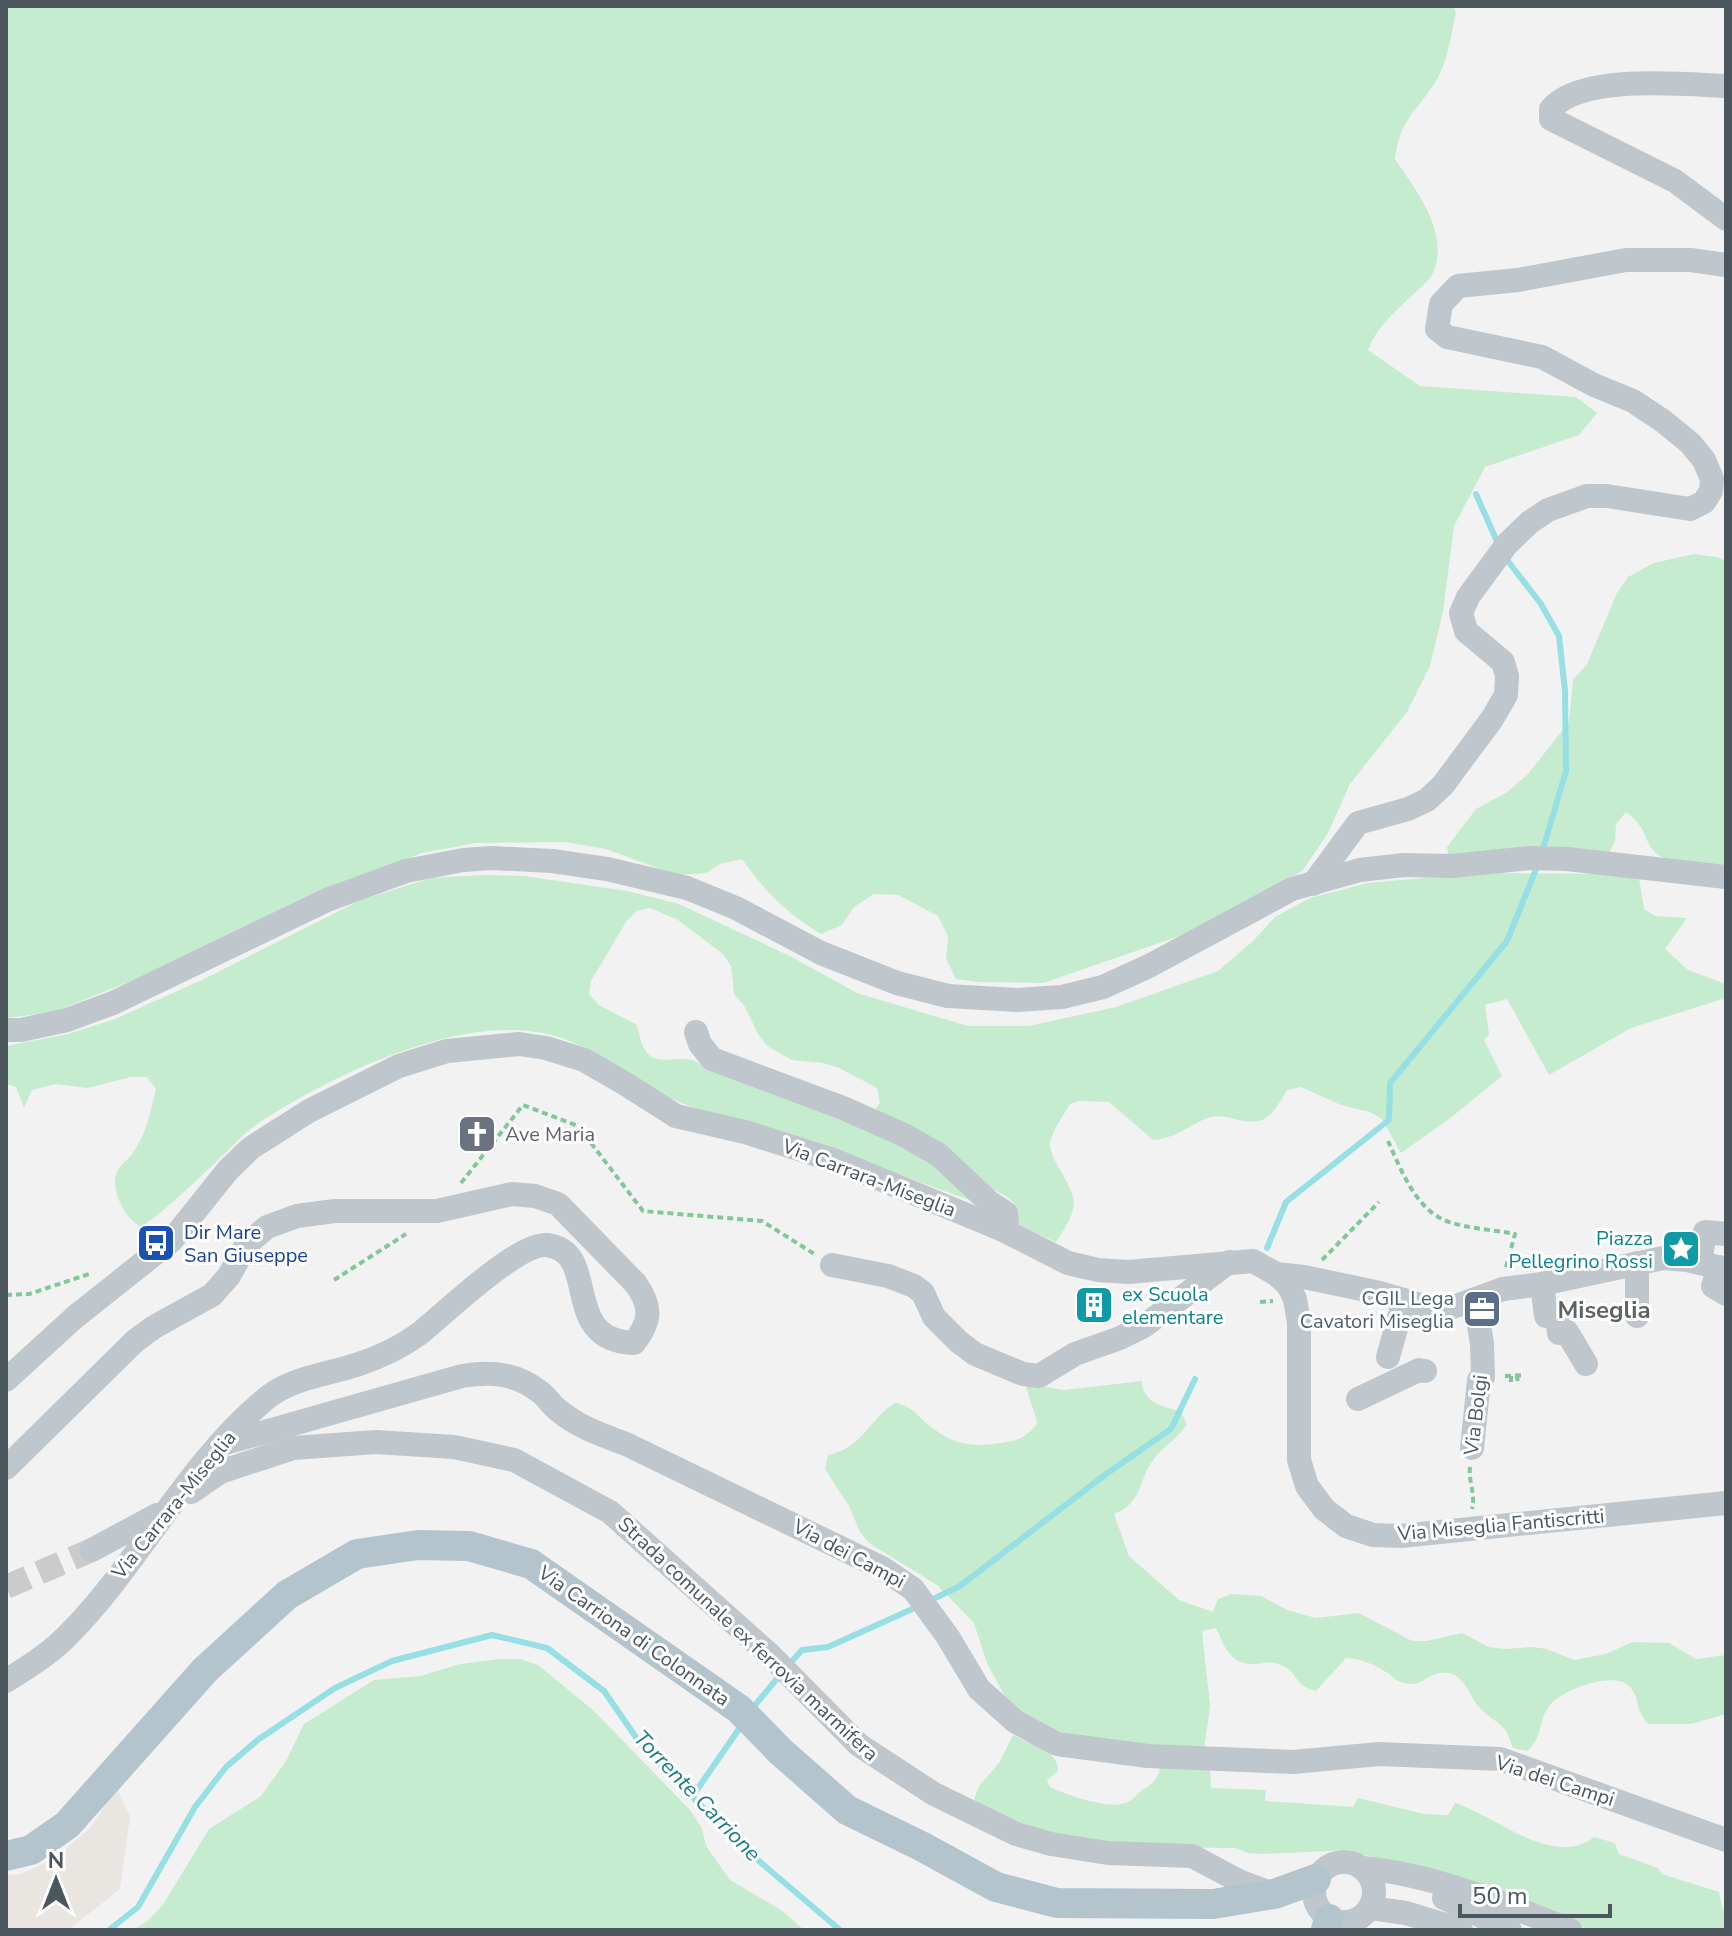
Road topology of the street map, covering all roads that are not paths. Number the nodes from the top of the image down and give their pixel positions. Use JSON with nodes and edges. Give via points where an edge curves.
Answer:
{"nodes":[{"id":1,"x":1726,"y":86,"type":"edge"},
{"id":2,"x":1726,"y":219,"type":"edge"},
{"id":3,"x":1726,"y":265,"type":"edge"},
{"id":4,"x":1726,"y":877,"type":"edge"},
{"id":5,"x":1313,"y":884,"type":"junction"},
{"id":6,"x":6,"y":1030,"type":"edge"},
{"id":7,"x":696,"y":1032,"type":"dead end"},
{"id":8,"x":1003,"y":1230,"type":"junction"},
{"id":9,"x":1715,"y":1233,"type":"edge"},
{"id":10,"x":1229,"y":1262,"type":"junction"},
{"id":11,"x":1641,"y":1262,"type":"junction"},
{"id":12,"x":832,"y":1265,"type":"road end"},
{"id":13,"x":1715,"y":1267,"type":"edge"},
{"id":14,"x":1282,"y":1279,"type":"junction"},
{"id":15,"x":1542,"y":1284,"type":"junction"},
{"id":16,"x":1726,"y":1294,"type":"edge"},
{"id":17,"x":1404,"y":1300,"type":"junction"},
{"id":18,"x":1475,"y":1300,"type":"junction"},
{"id":19,"x":1637,"y":1316,"type":"dead end"},
{"id":20,"x":1388,"y":1357,"type":"dead end"},
{"id":21,"x":1586,"y":1364,"type":"dead end"},
{"id":22,"x":1425,"y":1371,"type":"dead end"},
{"id":23,"x":6,"y":1380,"type":"edge"},
{"id":24,"x":1358,"y":1399,"type":"dead end"},
{"id":25,"x":220,"y":1444,"type":"junction"},
{"id":26,"x":1472,"y":1448,"type":"road end"},
{"id":27,"x":6,"y":1468,"type":"edge"},
{"id":28,"x":1726,"y":1503,"type":"edge"},
{"id":29,"x":164,"y":1511,"type":"junction"},
{"id":30,"x":92,"y":1550,"type":"tunnel mouth"},
{"id":31,"x":6,"y":1681,"type":"edge"},
{"id":32,"x":1726,"y":1840,"type":"edge"},
{"id":33,"x":6,"y":1856,"type":"edge"},
{"id":34,"x":1362,"y":1868,"type":"junction"},
{"id":35,"x":1387,"y":1870,"type":"junction"},
{"id":36,"x":1274,"y":1894,"type":"junction"},
{"id":37,"x":1335,"y":1913,"type":"edge"},
{"id":38,"x":1461,"y":1930,"type":"edge"},
{"id":39,"x":1510,"y":1930,"type":"edge"},
{"id":40,"x":1539,"y":1930,"type":"edge"},
{"id":41,"x":1570,"y":1930,"type":"edge"}],
"edges":[{"from":1,"to":2,"type":"street","via":[[1588,88],[1561,97],[1551,109],[1551,119],[1675,181]]},
{"from":3,"to":5,"type":"street","via":[[1626,260],[1458,286],[1441,304],[1437,329],[1447,337],[1542,357],[1663,421],[1704,460],[1711,491],[1690,509],[1607,496],[1578,499],[1548,510],[1507,544],[1461,613],[1466,631],[1503,662],[1506,695],[1443,785],[1408,809],[1358,823]]},
{"from":4,"to":5,"type":"street","via":[[1530,858],[1360,870]]},
{"from":5,"to":6,"type":"street","via":[[1292,889],[1103,987],[1017,1000],[948,996],[897,983],[674,885],[552,861],[463,860],[406,871],[327,900],[113,1003],[67,1020]]},
{"from":7,"to":8,"type":"street","name":"Via Carrara-Miseglia","via":[[712,1059],[843,1108],[939,1155],[1006,1213]]},
{"from":8,"to":10,"type":"street","name":"Via Carrara-Miseglia","via":[[1068,1263],[1098,1270]]},
{"from":8,"to":23,"type":"street","name":"Via Carrara-Miseglia","via":[[836,1161],[676,1116],[584,1060],[519,1044],[447,1051],[369,1080],[251,1148],[172,1240]]},
{"from":9,"to":13,"type":"street"},
{"from":10,"to":12,"type":"street","via":[[1144,1326],[1075,1354],[1039,1376],[975,1354],[934,1317],[914,1286]]},
{"from":10,"to":14,"type":"street","name":"Via Carrara-Miseglia","via":[[1253,1261]]},
{"from":11,"to":13,"type":"street","via":[[1663,1258]]},
{"from":11,"to":15,"type":"street","name":"Via Carrara-Miseglia"},
{"from":11,"to":19,"type":"street"},
{"from":13,"to":16,"type":"street","via":[[1713,1286]]},
{"from":14,"to":17,"type":"street","name":"Via Carrara-Miseglia","via":[[1304,1277]]},
{"from":14,"to":28,"type":"street","name":"Via Miseglia Fantiscritti","via":[[1295,1299],[1299,1323],[1299,1460],[1307,1486],[1346,1526],[1373,1535],[1401,1536]]},
{"from":15,"to":18,"type":"street","name":"Via Carrara-Miseglia","via":[[1503,1289]]},
{"from":15,"to":21,"type":"street","via":[[1546,1316],[1557,1317],[1559,1333],[1567,1332]]},
{"from":17,"to":18,"type":"street","name":"Via Carrara-Miseglia","via":[[1431,1308]]},
{"from":17,"to":20,"type":"street"},
{"from":18,"to":26,"type":"street","name":"Via Bolgi","via":[[1483,1377]]},
{"from":22,"to":24,"type":"street"},
{"from":25,"to":27,"type":"street","name":"Via Carrara-Miseglia","via":[[270,1395],[393,1351],[538,1245],[557,1248],[571,1261],[591,1322],[603,1336],[634,1343],[646,1328],[648,1309],[636,1284],[558,1204],[535,1196],[512,1194],[437,1211],[297,1216],[267,1227],[246,1245],[212,1295],[135,1341]]},
{"from":25,"to":29,"type":"street","name":"Via Carrara-Miseglia"},
{"from":25,"to":32,"type":"street","name":"Via dei Campi","via":[[462,1376],[487,1372],[519,1378],[586,1429],[758,1507],[882,1568],[913,1589],[979,1689],[1016,1722],[1057,1744],[1148,1756],[1293,1762],[1379,1754],[1500,1759]]},
{"from":29,"to":30,"type":"street","name":"Strada comunale ex ferrovia marmifera"},
{"from":29,"to":31,"type":"street","name":"Via Carrara-Miseglia","via":[[68,1635]]},
{"from":29,"to":36,"type":"street","name":"Strada comunale ex ferrovia marmifera","via":[[220,1472],[293,1448],[376,1442],[454,1447],[514,1460],[610,1512],[769,1654],[859,1745],[934,1794],[1016,1834],[1108,1853],[1192,1856]]},
{"from":33,"to":36,"type":"main road","name":"Via Carriona di Colonnata","via":[[31,1850],[67,1825],[205,1670],[287,1595],[357,1554],[418,1545],[469,1546],[531,1564],[739,1709],[847,1810],[996,1887],[1057,1903],[1213,1904]]},
{"from":34,"to":35,"type":"street","name":"Via Carriona di Colonnata"},
{"from":34,"to":37,"type":"street","via":[[1373,1882],[1373,1900]]},
{"from":34,"to":37,"type":"street","name":"Via Carriona di Colonnata","via":[[1337,1863],[1321,1872]]},
{"from":35,"to":39,"type":"street"},
{"from":35,"to":40,"type":"street"},
{"from":35,"to":41,"type":"street","name":"Via Carriona di Colonnata","via":[[1497,1901]]},
{"from":36,"to":37,"type":"main road","name":"Via Carriona di Colonnata"},
{"from":37,"to":38,"type":"street","name":"Via Carriona di Colonnata","via":[[1406,1913]]}]}
